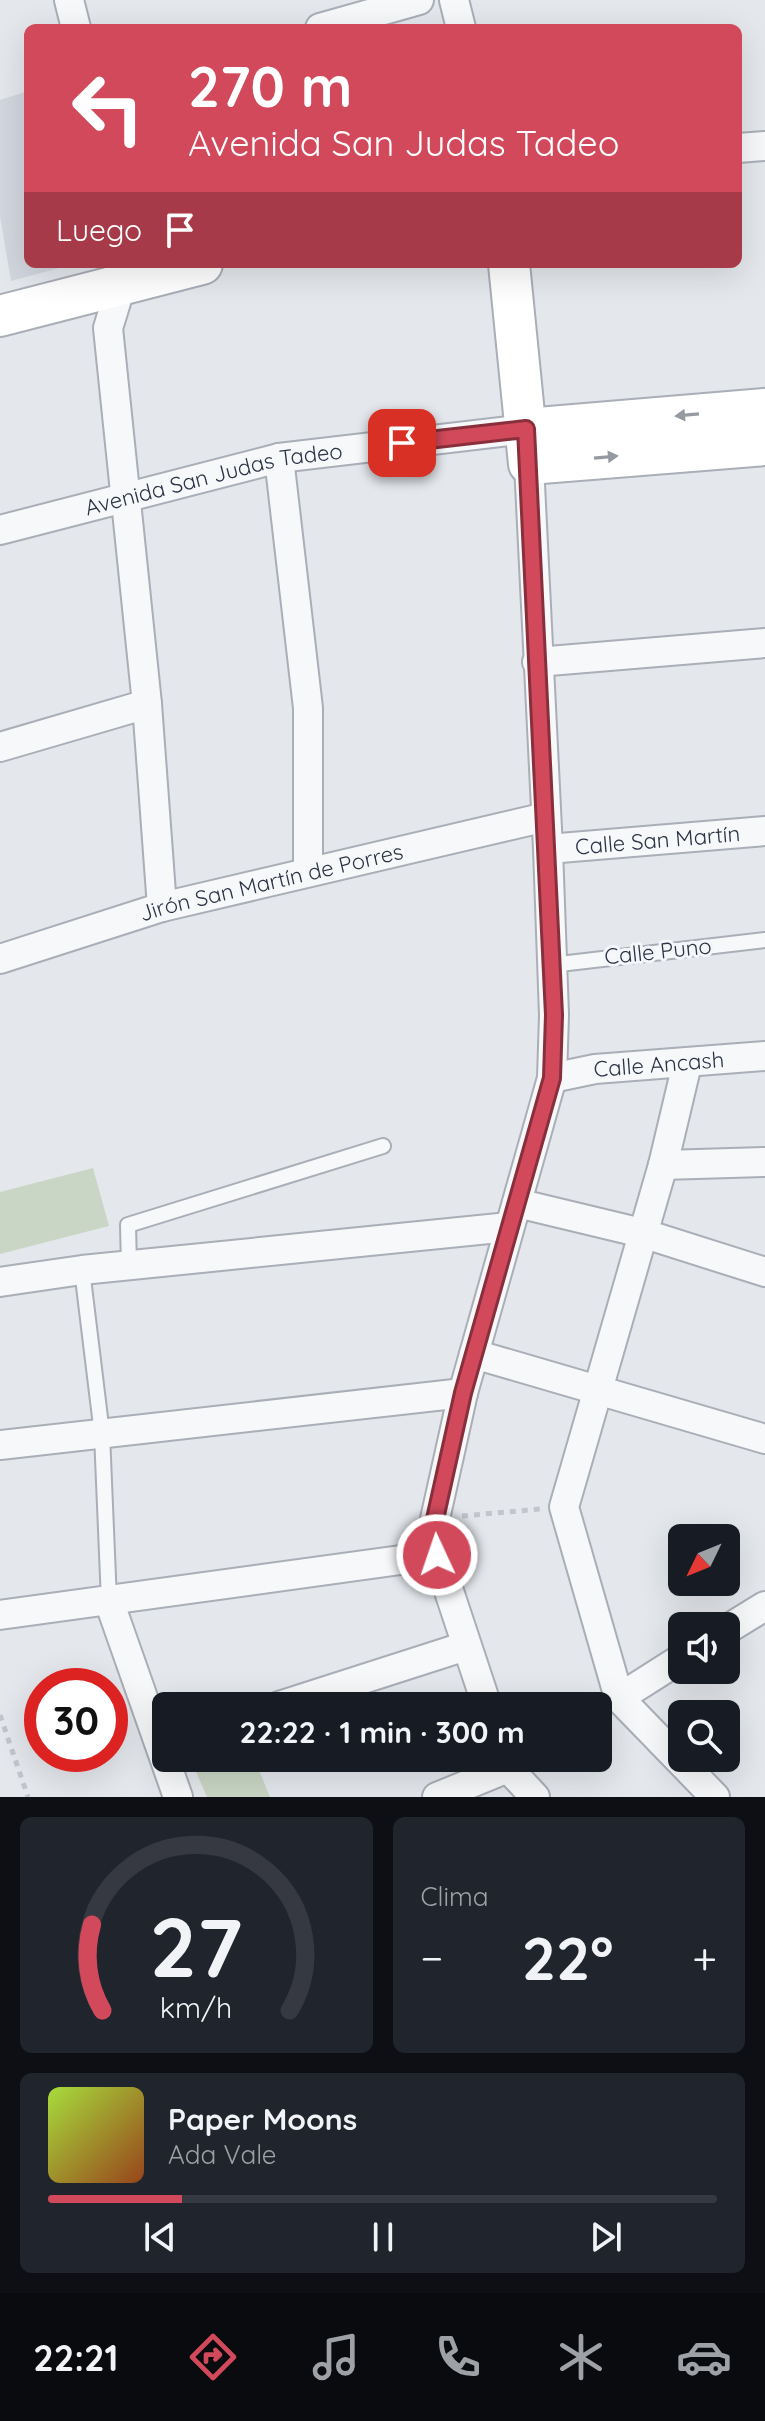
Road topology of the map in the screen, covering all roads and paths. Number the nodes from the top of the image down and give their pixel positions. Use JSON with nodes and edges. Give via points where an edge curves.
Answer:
{"nodes":[{"id":1,"x":69,"y":0,"type":"edge"},
{"id":2,"x":419,"y":0,"type":"edge"},
{"id":3,"x":454,"y":0,"type":"edge"},
{"id":4,"x":75,"y":24,"type":"edge"},
{"id":5,"x":334,"y":24,"type":"edge"},
{"id":6,"x":460,"y":24,"type":"edge"},
{"id":7,"x":765,"y":146,"type":"edge"},
{"id":8,"x":742,"y":148,"type":"edge"},
{"id":9,"x":172,"y":268,"type":"edge"},
{"id":10,"x":509,"y":268,"type":"edge"},
{"id":11,"x":119,"y":275,"type":"edge"},
{"id":12,"x":0,"y":316,"type":"edge"},
{"id":13,"x":765,"y":409,"type":"edge"},
{"id":14,"x":765,"y":445,"type":"edge"},
{"id":15,"x":527,"y":446,"type":"junction"},
{"id":16,"x":279,"y":458,"type":"junction"},
{"id":17,"x":123,"y":497,"type":"junction"},
{"id":18,"x":0,"y":530,"type":"edge"},
{"id":19,"x":765,"y":643,"type":"edge"},
{"id":20,"x":537,"y":662,"type":"junction"},
{"id":21,"x":147,"y":704,"type":"junction"},
{"id":22,"x":0,"y":747,"type":"edge"},
{"id":23,"x":546,"y":817,"type":"junction"},
{"id":24,"x":765,"y":831,"type":"edge"},
{"id":25,"x":548,"y":849,"type":"junction"},
{"id":26,"x":308,"y":872,"type":"junction"},
{"id":27,"x":162,"y":907,"type":"junction"},
{"id":28,"x":765,"y":940,"type":"edge"},
{"id":29,"x":0,"y":959,"type":"edge"},
{"id":30,"x":551,"y":965,"type":"junction"},
{"id":31,"x":765,"y":1056,"type":"edge"},
{"id":32,"x":687,"y":1064,"type":"junction"},
{"id":33,"x":552,"y":1078,"type":"junction"},
{"id":34,"x":383,"y":1146,"type":"dead end"},
{"id":35,"x":765,"y":1162,"type":"edge"},
{"id":36,"x":663,"y":1165,"type":"junction"},
{"id":37,"x":513,"y":1215,"type":"junction"},
{"id":38,"x":642,"y":1233,"type":"junction"},
{"id":39,"x":129,"y":1266,"type":"junction"},
{"id":40,"x":82,"y":1270,"type":"junction"},
{"id":41,"x":765,"y":1272,"type":"edge"},
{"id":42,"x":0,"y":1282,"type":"edge"},
{"id":43,"x":474,"y":1354,"type":"junction"},
{"id":44,"x":598,"y":1391,"type":"junction"},
{"id":45,"x":463,"y":1393,"type":"junction"},
{"id":46,"x":102,"y":1434,"type":"junction"},
{"id":47,"x":765,"y":1439,"type":"edge"},
{"id":48,"x":0,"y":1445,"type":"edge"},
{"id":49,"x":564,"y":1507,"type":"junction"},
{"id":50,"x":435,"y":1519,"type":"junction"},
{"id":51,"x":437,"y":1555,"type":"junction"},
{"id":52,"x":109,"y":1601,"type":"junction"},
{"id":53,"x":765,"y":1606,"type":"edge"},
{"id":54,"x":0,"y":1615,"type":"edge"},
{"id":55,"x":740,"y":1621,"type":"edge"},
{"id":56,"x":466,"y":1646,"type":"junction"},
{"id":57,"x":668,"y":1667,"type":"edge"},
{"id":58,"x":323,"y":1692,"type":"edge"},
{"id":59,"x":482,"y":1692,"type":"edge"},
{"id":60,"x":619,"y":1698,"type":"junction"},
{"id":61,"x":152,"y":1714,"type":"edge"},
{"id":62,"x":0,"y":1715,"type":"edge"},
{"id":63,"x":171,"y":1772,"type":"edge"},
{"id":64,"x":488,"y":1772,"type":"edge"},
{"id":65,"x":514,"y":1772,"type":"edge"},
{"id":66,"x":28,"y":1797,"type":"edge"},
{"id":67,"x":178,"y":1797,"type":"edge"},
{"id":68,"x":437,"y":1797,"type":"edge"},
{"id":69,"x":535,"y":1797,"type":"edge"},
{"id":70,"x":715,"y":1797,"type":"edge"}],
"edges":[{"from":1,"to":4,"type":"street"},
{"from":2,"to":5,"type":"street"},
{"from":3,"to":6,"type":"street"},
{"from":7,"to":8,"type":"street"},
{"from":9,"to":11,"type":"street"},
{"from":10,"to":15,"type":"street"},
{"from":11,"to":12,"type":"street"},
{"from":11,"to":17,"type":"street","via":[[108,328]]},
{"from":13,"to":15,"type":"street","name":"Avenida San Judas Tadeo","one_way":true},
{"from":15,"to":14,"type":"street","name":"Avenida San Judas Tadeo","one_way":true},
{"from":15,"to":16,"type":"street","name":"Avenida San Judas Tadeo"},
{"from":15,"to":20,"type":"street"},
{"from":16,"to":17,"type":"street","name":"Avenida San Judas Tadeo"},
{"from":16,"to":26,"type":"street","via":[[308,708]]},
{"from":17,"to":18,"type":"street","name":"Avenida San Judas Tadeo"},
{"from":17,"to":21,"type":"street"},
{"from":19,"to":20,"type":"street"},
{"from":20,"to":23,"type":"street"},
{"from":21,"to":22,"type":"street"},
{"from":21,"to":27,"type":"street"},
{"from":23,"to":25,"type":"street"},
{"from":23,"to":26,"type":"street","name":"Jirón San Martín de Porres"},
{"from":24,"to":25,"type":"street","name":"Calle San Martín"},
{"from":25,"to":30,"type":"street"},
{"from":26,"to":27,"type":"street","name":"Jirón San Martín de Porres"},
{"from":27,"to":29,"type":"street","name":"Jirón San Martín de Porres"},
{"from":28,"to":30,"type":"lane","name":"Calle Puno"},
{"from":30,"to":33,"type":"street"},
{"from":31,"to":32,"type":"street","name":"Calle Ancash"},
{"from":32,"to":33,"type":"street","name":"Calle Ancash","via":[[595,1069]]},
{"from":32,"to":36,"type":"street"},
{"from":33,"to":37,"type":"street"},
{"from":34,"to":39,"type":"lane","via":[[128,1225]]},
{"from":35,"to":36,"type":"street"},
{"from":36,"to":38,"type":"street"},
{"from":37,"to":38,"type":"street"},
{"from":37,"to":39,"type":"street"},
{"from":37,"to":43,"type":"street"},
{"from":38,"to":41,"type":"street"},
{"from":38,"to":44,"type":"street"},
{"from":39,"to":40,"type":"street"},
{"from":40,"to":42,"type":"street"},
{"from":40,"to":46,"type":"lane"},
{"from":43,"to":44,"type":"street"},
{"from":43,"to":45,"type":"street"},
{"from":44,"to":47,"type":"street"},
{"from":44,"to":49,"type":"street"},
{"from":45,"to":46,"type":"street"},
{"from":45,"to":50,"type":"street"},
{"from":46,"to":48,"type":"street"},
{"from":46,"to":52,"type":"lane"},
{"from":49,"to":50,"type":"path"},
{"from":49,"to":60,"type":"street"},
{"from":50,"to":51,"type":"street"},
{"from":51,"to":52,"type":"street"},
{"from":51,"to":56,"type":"street"},
{"from":52,"to":54,"type":"street"},
{"from":52,"to":61,"type":"street"},
{"from":53,"to":55,"type":"street"},
{"from":56,"to":58,"type":"street"},
{"from":56,"to":59,"type":"street"},
{"from":57,"to":60,"type":"street"},
{"from":60,"to":70,"type":"street"},
{"from":62,"to":66,"type":"path"},
{"from":63,"to":67,"type":"street"},
{"from":64,"to":68,"type":"street"},
{"from":65,"to":69,"type":"street"}]}
